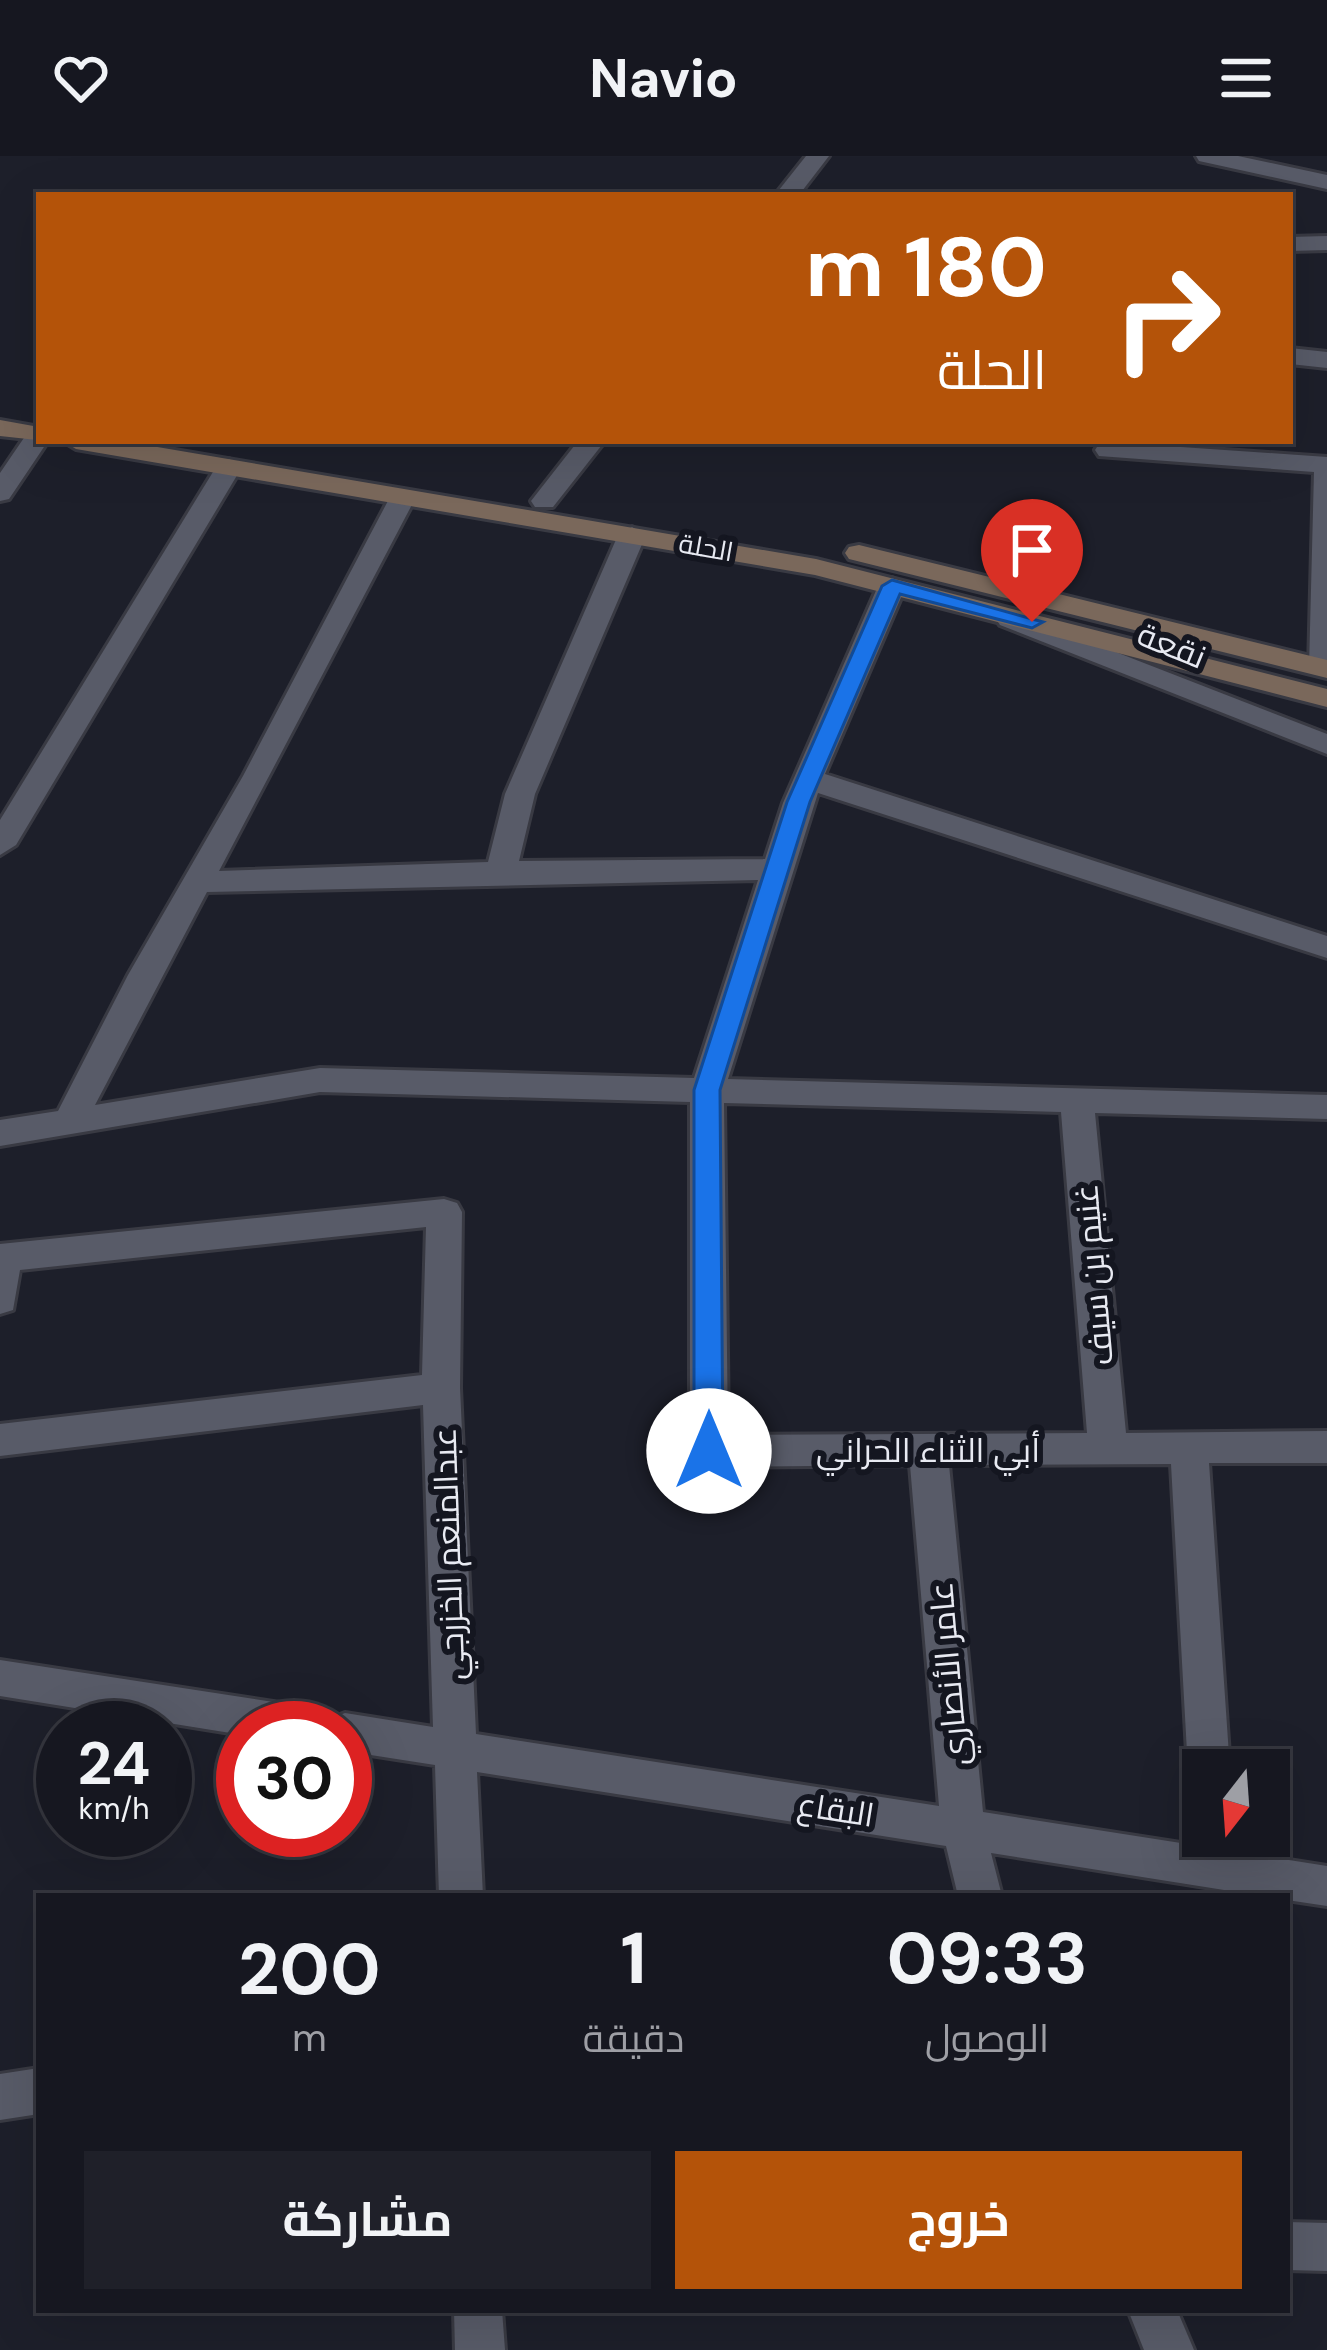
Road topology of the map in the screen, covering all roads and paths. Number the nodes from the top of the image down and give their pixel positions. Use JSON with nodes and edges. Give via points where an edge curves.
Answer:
{"nodes":[{"id":1,"x":818,"y":156,"type":"edge"},
{"id":2,"x":1207,"y":156,"type":"edge"},
{"id":3,"x":1327,"y":182,"type":"edge"},
{"id":4,"x":790,"y":192,"type":"edge"},
{"id":5,"x":1327,"y":243,"type":"edge"},
{"id":6,"x":1293,"y":244,"type":"edge"},
{"id":7,"x":1293,"y":356,"type":"edge"},
{"id":8,"x":1327,"y":361,"type":"edge"},
{"id":9,"x":0,"y":412,"type":"edge"},
{"id":10,"x":36,"y":418,"type":"edge"},
{"id":11,"x":0,"y":428,"type":"edge"},
{"id":12,"x":36,"y":434,"type":"edge"},
{"id":13,"x":36,"y":439,"type":"edge"},
{"id":14,"x":94,"y":444,"type":"edge"},
{"id":15,"x":196,"y":444,"type":"edge"},
{"id":16,"x":590,"y":444,"type":"edge"},
{"id":17,"x":1108,"y":450,"type":"dead end"},
{"id":18,"x":1327,"y":462,"type":"edge"},
{"id":19,"x":229,"y":467,"type":"junction"},
{"id":20,"x":0,"y":493,"type":"edge"},
{"id":21,"x":403,"y":496,"type":"junction"},
{"id":22,"x":544,"y":501,"type":"junction"},
{"id":23,"x":632,"y":536,"type":"junction"},
{"id":24,"x":1326,"y":552,"type":"edge"},
{"id":25,"x":892,"y":586,"type":"junction"},
{"id":26,"x":990,"y":611,"type":"junction"},
{"id":27,"x":1325,"y":669,"type":"edge"},
{"id":28,"x":1327,"y":698,"type":"edge"},
{"id":29,"x":1327,"y":746,"type":"edge"},
{"id":30,"x":808,"y":779,"type":"junction"},
{"id":31,"x":5,"y":830,"type":"edge"},
{"id":32,"x":777,"y":869,"type":"junction"},
{"id":33,"x":501,"y":872,"type":"junction"},
{"id":34,"x":197,"y":882,"type":"junction"},
{"id":35,"x":1327,"y":946,"type":"edge"},
{"id":36,"x":707,"y":1090,"type":"junction"},
{"id":37,"x":1077,"y":1100,"type":"junction"},
{"id":38,"x":1327,"y":1108,"type":"edge"},
{"id":39,"x":71,"y":1118,"type":"junction"},
{"id":40,"x":0,"y":1133,"type":"edge"},
{"id":41,"x":2,"y":1258,"type":"edge"},
{"id":42,"x":0,"y":1300,"type":"edge"},
{"id":43,"x":441,"y":1388,"type":"junction"},
{"id":44,"x":0,"y":1440,"type":"edge"},
{"id":45,"x":1327,"y":1447,"type":"edge"},
{"id":46,"x":1189,"y":1448,"type":"junction"},
{"id":47,"x":1108,"y":1449,"type":"junction"},
{"id":48,"x":928,"y":1451,"type":"junction"},
{"id":49,"x":0,"y":1678,"type":"edge"},
{"id":50,"x":216,"y":1712,"type":"edge"},
{"id":51,"x":372,"y":1736,"type":"edge"},
{"id":52,"x":456,"y":1749,"type":"junction"},
{"id":53,"x":1208,"y":1749,"type":"edge"},
{"id":54,"x":963,"y":1829,"type":"junction"},
{"id":55,"x":1182,"y":1849,"type":"edge"},
{"id":56,"x":1231,"y":1857,"type":"edge"},
{"id":57,"x":1327,"y":1886,"type":"edge"},
{"id":58,"x":461,"y":1893,"type":"edge"},
{"id":59,"x":979,"y":1893,"type":"edge"},
{"id":60,"x":36,"y":2091,"type":"edge"},
{"id":61,"x":0,"y":2097,"type":"edge"},
{"id":62,"x":1290,"y":2246,"type":"edge"},
{"id":63,"x":1327,"y":2247,"type":"edge"},
{"id":64,"x":478,"y":2313,"type":"edge"},
{"id":65,"x":1153,"y":2313,"type":"edge"},
{"id":66,"x":480,"y":2350,"type":"edge"},
{"id":67,"x":1169,"y":2350,"type":"edge"}],
"edges":[{"from":1,"to":4,"type":"street"},
{"from":2,"to":3,"type":"street"},
{"from":5,"to":6,"type":"street"},
{"from":7,"to":8,"type":"street"},
{"from":9,"to":10,"type":"main road"},
{"from":11,"to":12,"type":"main road"},
{"from":13,"to":20,"type":"street"},
{"from":14,"to":19,"type":"main road","name":"الحلة"},
{"from":15,"to":22,"type":"main road","name":"الحلة"},
{"from":16,"to":22,"type":"street"},
{"from":17,"to":18,"type":"street"},
{"from":18,"to":24,"type":"street"},
{"from":19,"to":21,"type":"main road","name":"الحلة"},
{"from":19,"to":31,"type":"street"},
{"from":21,"to":23,"type":"main road","name":"الحلة"},
{"from":21,"to":34,"type":"street"},
{"from":22,"to":27,"type":"main road","name":"الحلة","via":[[863,554]]},
{"from":23,"to":25,"type":"main road","name":"الحلة"},
{"from":23,"to":33,"type":"street","via":[[520,794]]},
{"from":24,"to":27,"type":"street"},
{"from":25,"to":26,"type":"main road","name":"الحلة"},
{"from":25,"to":30,"type":"street","name":"أبي الثناء الحراني"},
{"from":26,"to":28,"type":"main road","name":"الحلة"},
{"from":26,"to":29,"type":"street","name":"نقعة"},
{"from":30,"to":32,"type":"street","name":"أبي الثناء الحراني"},
{"from":30,"to":35,"type":"street"},
{"from":32,"to":33,"type":"street"},
{"from":32,"to":36,"type":"street","name":"أبي الثناء الحراني"},
{"from":33,"to":34,"type":"street"},
{"from":34,"to":39,"type":"street"},
{"from":36,"to":37,"type":"street"},
{"from":36,"to":39,"type":"street","via":[[320,1080]]},
{"from":36,"to":48,"type":"street","name":"أبي الثناء الحراني","via":[[709,1451]]},
{"from":37,"to":38,"type":"street"},
{"from":37,"to":47,"type":"street","name":"غنيم بن سيف"},
{"from":39,"to":40,"type":"street"},
{"from":41,"to":42,"type":"street"},
{"from":41,"to":43,"type":"street","name":"عبدالمنعم الخزرجي","via":[[444,1212]]},
{"from":43,"to":44,"type":"street"},
{"from":43,"to":52,"type":"street","name":"عبدالمنعم الخزرجي"},
{"from":45,"to":46,"type":"street","name":"أبي الثناء الحراني"},
{"from":46,"to":47,"type":"street","name":"أبي الثناء الحراني"},
{"from":46,"to":53,"type":"street"},
{"from":47,"to":48,"type":"street","name":"أبي الثناء الحراني"},
{"from":48,"to":54,"type":"street","name":"عامر الأنصاري"},
{"from":49,"to":50,"type":"street"},
{"from":51,"to":52,"type":"street","name":"البقاع"},
{"from":52,"to":54,"type":"street","name":"البقاع"},
{"from":52,"to":58,"type":"street","name":"عبدالمنعم الخزرجي"},
{"from":54,"to":55,"type":"street","name":"البقاع"},
{"from":54,"to":59,"type":"street","name":"عامر الأنصاري"},
{"from":56,"to":57,"type":"street","name":"البقاع"},
{"from":60,"to":61,"type":"street"},
{"from":62,"to":63,"type":"street"},
{"from":64,"to":66,"type":"street"},
{"from":65,"to":67,"type":"street"}]}
